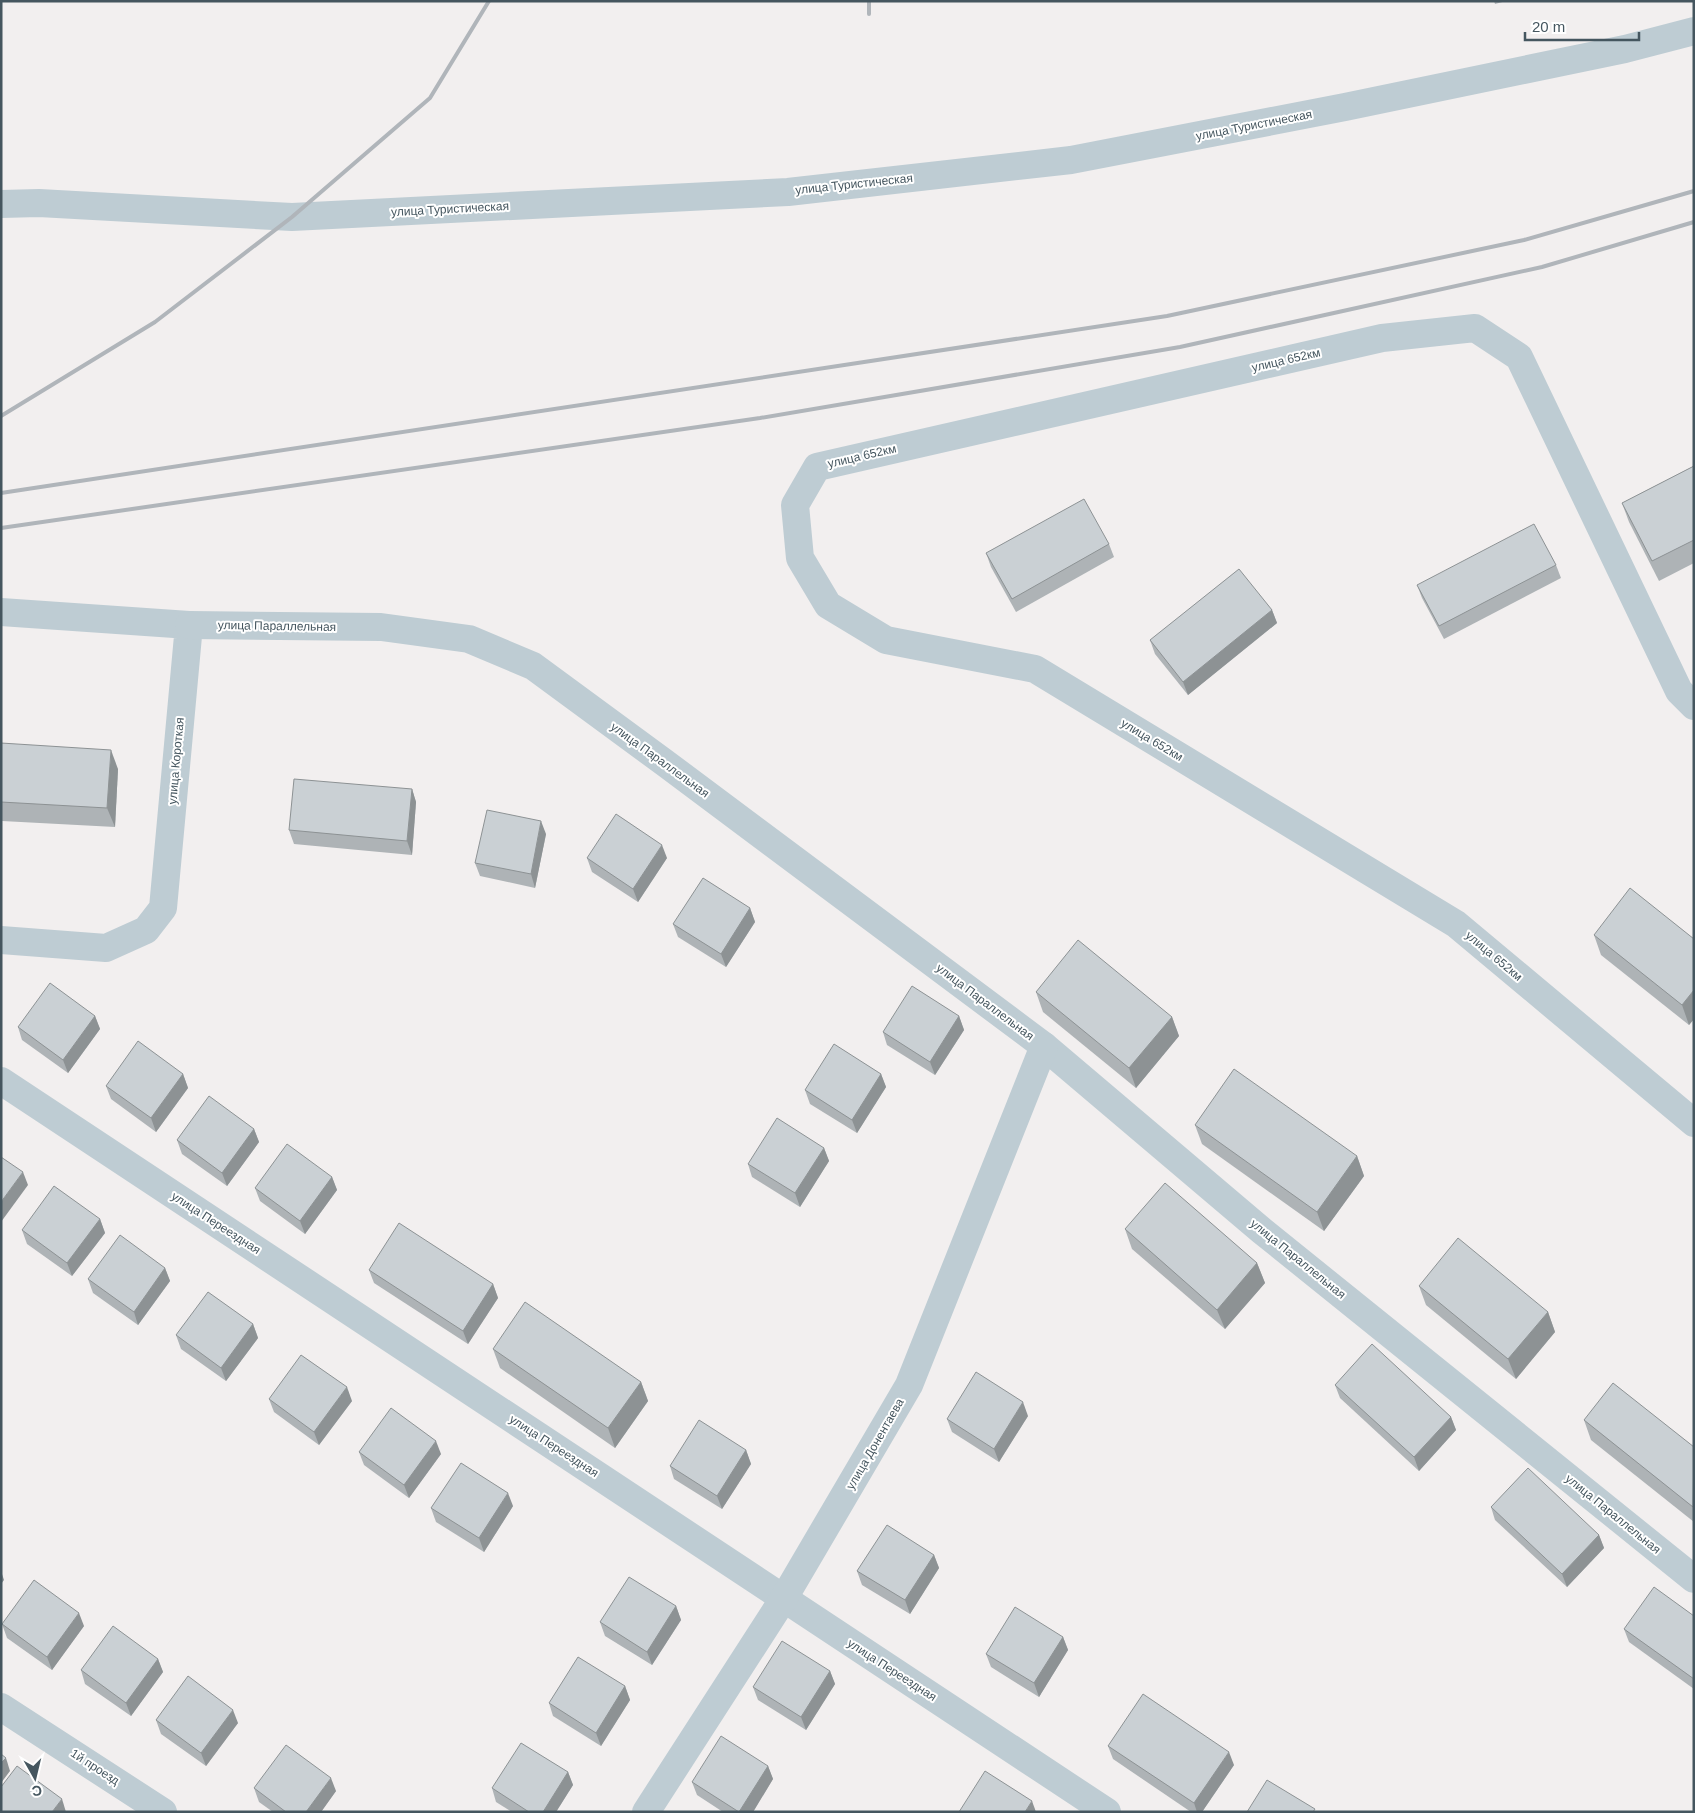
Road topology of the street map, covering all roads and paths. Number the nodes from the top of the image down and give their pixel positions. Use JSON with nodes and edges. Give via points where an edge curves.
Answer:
{"nodes":[{"id":1,"x":1694,"y":31,"type":"edge"},
{"id":2,"x":1,"y":204,"type":"edge"},
{"id":3,"x":1,"y":612,"type":"edge"},
{"id":4,"x":189,"y":625,"type":"junction"},
{"id":5,"x":1694,"y":706,"type":"edge"},
{"id":6,"x":1,"y":940,"type":"edge"},
{"id":7,"x":1044,"y":1046,"type":"junction"},
{"id":8,"x":1,"y":1081,"type":"edge"},
{"id":9,"x":1694,"y":1123,"type":"edge"},
{"id":10,"x":1694,"y":1579,"type":"edge"},
{"id":11,"x":784,"y":1598,"type":"junction"},
{"id":12,"x":1,"y":1707,"type":"edge"},
{"id":13,"x":163,"y":1812,"type":"edge"},
{"id":14,"x":646,"y":1812,"type":"edge"},
{"id":15,"x":1107,"y":1812,"type":"edge"}],
"edges":[{"from":1,"to":2,"type":"street","name":"улица Туристическая","via":[[1625,49],[1345,107],[1071,160],[788,192],[292,218],[39,203]]},
{"from":3,"to":4,"type":"street"},
{"from":4,"to":6,"type":"street","name":"улица Короткая","via":[[163,908],[146,930],[106,948]]},
{"from":4,"to":7,"type":"street","name":"улица Параллельная","via":[[381,627],[469,639],[533,666]]},
{"from":5,"to":9,"type":"street","name":"улица 652км","via":[[1679,691],[1519,357],[1475,328],[1382,338],[817,466],[795,506],[800,558],[828,605],[886,640],[1035,669],[1456,924]]},
{"from":7,"to":10,"type":"street","name":"улица Параллельная","via":[[1261,1230]]},
{"from":7,"to":11,"type":"street","name":"улица Донентаева","via":[[909,1385]]},
{"from":8,"to":11,"type":"street","name":"улица Переездная"},
{"from":11,"to":14,"type":"street","name":"улица Донентаева"},
{"from":11,"to":15,"type":"street","name":"улица Переездная"},
{"from":12,"to":13,"type":"street","name":"1й проезд"}]}
